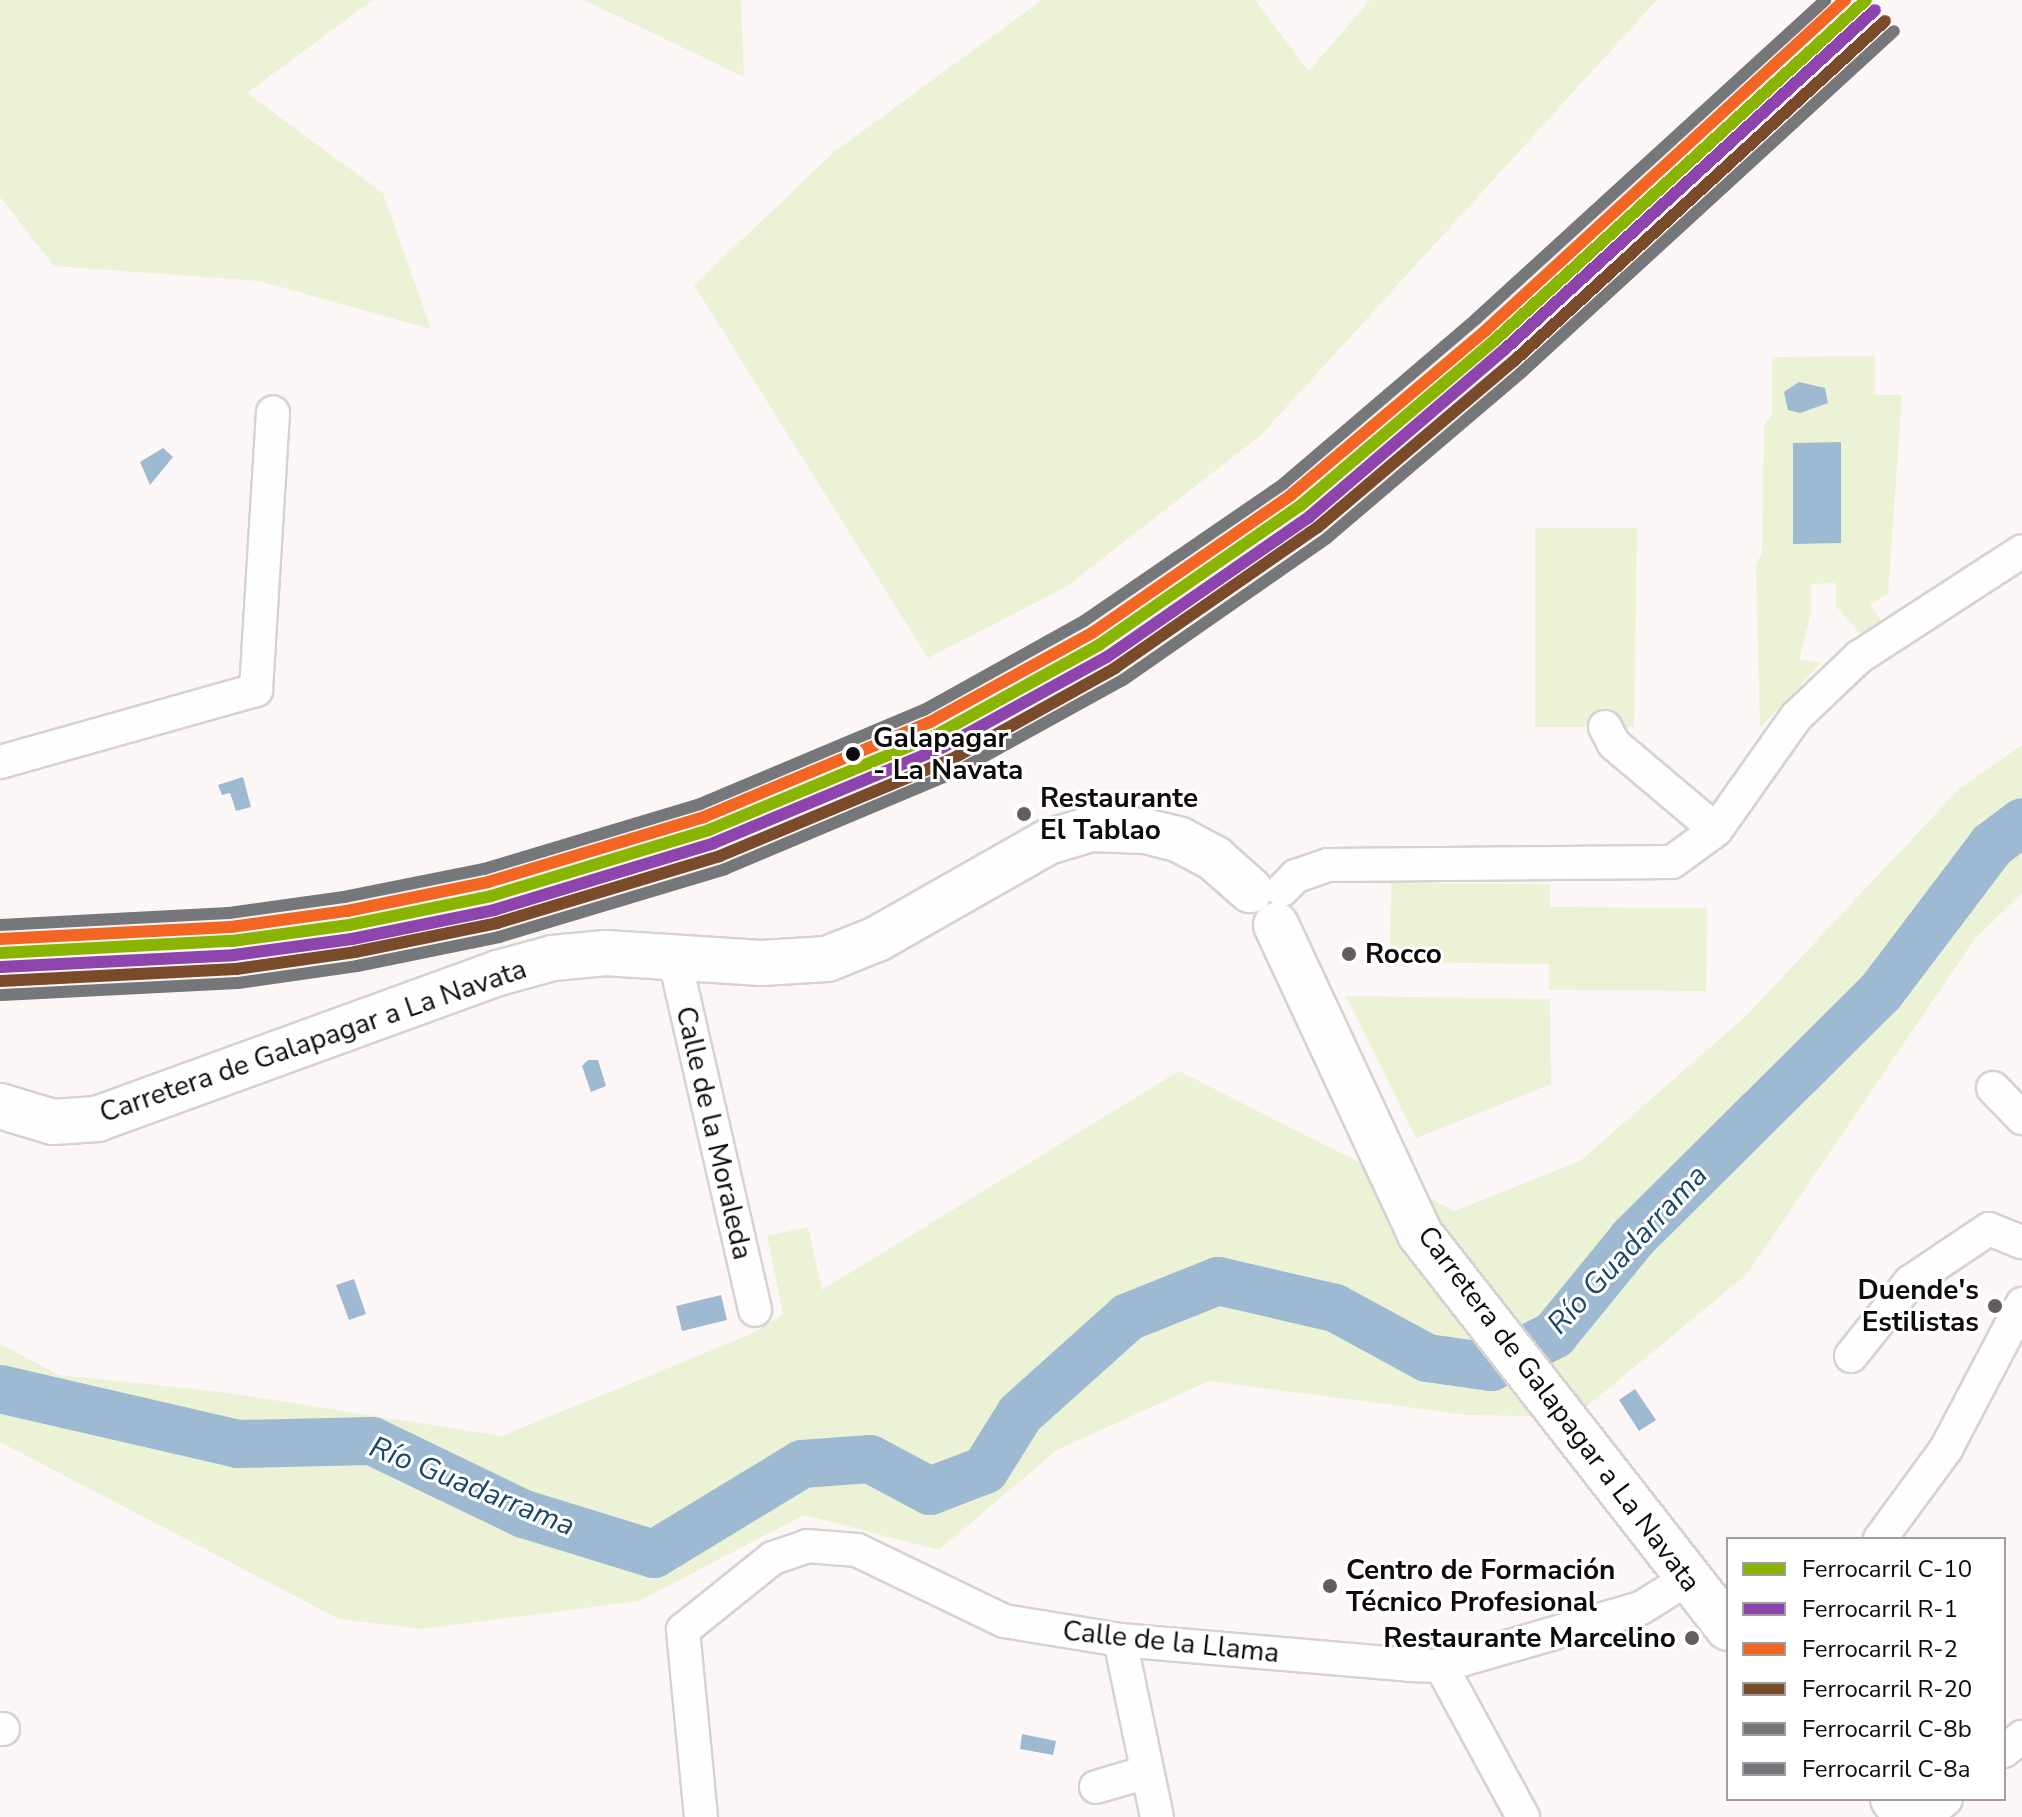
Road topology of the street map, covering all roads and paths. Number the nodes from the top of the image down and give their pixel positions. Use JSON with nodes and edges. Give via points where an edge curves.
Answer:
{"nodes":[{"id":1,"x":273,"y":413,"type":"dead end"},
{"id":2,"x":2022,"y":551,"type":"edge"},
{"id":3,"x":1605,"y":727,"type":"dead end"},
{"id":4,"x":0,"y":762,"type":"edge"},
{"id":5,"x":1716,"y":830,"type":"junction"},
{"id":6,"x":1269,"y":901,"type":"junction"},
{"id":7,"x":674,"y":956,"type":"junction"},
{"id":8,"x":1993,"y":1088,"type":"dead end"},
{"id":9,"x":0,"y":1106,"type":"edge"},
{"id":10,"x":2022,"y":1118,"type":"edge"},
{"id":11,"x":2022,"y":1242,"type":"edge"},
{"id":12,"x":2022,"y":1304,"type":"edge"},
{"id":13,"x":755,"y":1310,"type":"dead end"},
{"id":14,"x":1851,"y":1356,"type":"dead end"},
{"id":15,"x":1881,"y":1537,"type":"edge"},
{"id":16,"x":1687,"y":1579,"type":"junction"},
{"id":17,"x":1726,"y":1626,"type":"edge"},
{"id":18,"x":1120,"y":1640,"type":"junction"},
{"id":19,"x":1441,"y":1666,"type":"junction"},
{"id":20,"x":2022,"y":1737,"type":"edge"},
{"id":21,"x":2006,"y":1749,"type":"edge"},
{"id":22,"x":1147,"y":1772,"type":"junction"},
{"id":23,"x":1096,"y":1787,"type":"dead end"},
{"id":24,"x":1895,"y":1801,"type":"edge"},
{"id":25,"x":1944,"y":1801,"type":"edge"},
{"id":26,"x":701,"y":1817,"type":"edge"},
{"id":27,"x":1157,"y":1817,"type":"edge"},
{"id":28,"x":1523,"y":1817,"type":"edge"},
{"id":29,"x":1908,"y":1817,"type":"edge"},
{"id":30,"x":1924,"y":1817,"type":"edge"}],
"edges":[{"from":1,"to":4,"type":"street","via":[[256,690]]},
{"from":2,"to":5,"type":"street","via":[[1859,657],[1796,717]]},
{"from":3,"to":5,"type":"street","via":[[1614,744]]},
{"from":5,"to":6,"type":"street","via":[[1672,862],[1328,865],[1296,876]]},
{"from":6,"to":7,"type":"main road","name":"Carretera de Galapagar a La Navata","via":[[1215,859],[1180,840],[1145,831],[1091,829],[1048,842],[877,939],[827,959],[790,964]]},
{"from":6,"to":16,"type":"main road","name":"Carretera de Galapagar a La Navata","via":[[1420,1234]]},
{"from":7,"to":9,"type":"main road","name":"Carretera de Galapagar a La Navata","via":[[606,953],[526,964],[97,1119],[53,1122]]},
{"from":7,"to":13,"type":"street","name":"Calle de la Moraleda"},
{"from":8,"to":10,"type":"street"},
{"from":11,"to":14,"type":"street","via":[[1989,1229],[1910,1282]]},
{"from":12,"to":15,"type":"street","via":[[1946,1449]]},
{"from":16,"to":17,"type":"main road","name":"Carretera de Galapagar a La Navata"},
{"from":16,"to":19,"type":"street","name":"Calle de la Llama","via":[[1641,1608]]},
{"from":18,"to":19,"type":"street","name":"Calle de la Llama"},
{"from":18,"to":22,"type":"street"},
{"from":18,"to":26,"type":"street","name":"Calle de la Llama","via":[[1004,1621],[857,1550],[807,1546],[773,1558],[683,1630]]},
{"from":19,"to":28,"type":"street"},
{"from":20,"to":21,"type":"street"},
{"from":22,"to":23,"type":"street"},
{"from":22,"to":27,"type":"street"},
{"from":24,"to":29,"type":"main road"},
{"from":25,"to":30,"type":"street"}]}
